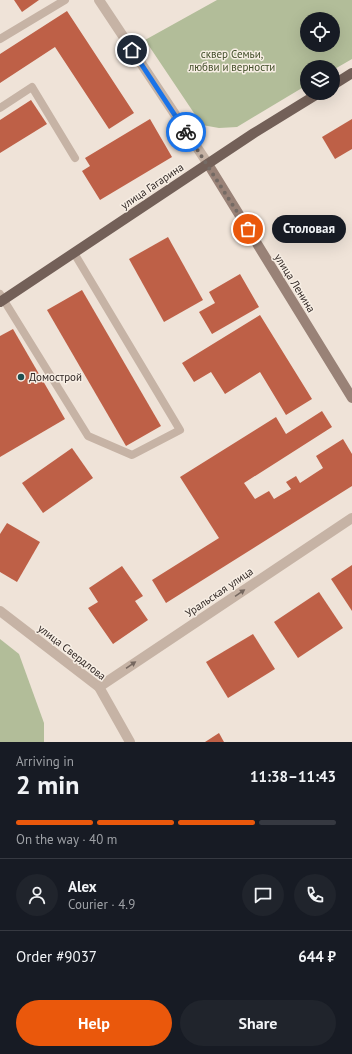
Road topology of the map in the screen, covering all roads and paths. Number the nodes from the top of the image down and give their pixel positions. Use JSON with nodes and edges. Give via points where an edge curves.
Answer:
{"nodes":[{"id":1,"x":65,"y":0,"type":"edge"},
{"id":2,"x":99,"y":0,"type":"edge"},
{"id":3,"x":0,"y":39,"type":"edge"},
{"id":4,"x":352,"y":73,"type":"edge"},
{"id":5,"x":340,"y":81,"type":"edge"},
{"id":6,"x":308,"y":100,"type":"edge"},
{"id":7,"x":0,"y":108,"type":"edge"},
{"id":8,"x":75,"y":158,"type":"dead end"},
{"id":9,"x":208,"y":164,"type":"junction"},
{"id":10,"x":74,"y":253,"type":"junction"},
{"id":11,"x":1,"y":298,"type":"edge"},
{"id":12,"x":352,"y":398,"type":"edge"},
{"id":13,"x":352,"y":518,"type":"edge"},
{"id":14,"x":0,"y":611,"type":"edge"},
{"id":15,"x":99,"y":687,"type":"junction"},
{"id":16,"x":130,"y":742,"type":"edge"}],
"edges":[{"from":1,"to":3,"type":"lane"},
{"from":2,"to":9,"type":"street","name":"улица Ленина"},
{"from":4,"to":5,"type":"main road"},
{"from":6,"to":9,"type":"main road","name":"улица Гагарина"},
{"from":7,"to":8,"type":"lane","via":[[32,87]]},
{"from":9,"to":10,"type":"main road","name":"улица Гагарина"},
{"from":9,"to":12,"type":"main road","name":"улица Ленина"},
{"from":10,"to":11,"type":"main road","name":"улица Гагарина"},
{"from":10,"to":11,"type":"lane","via":[[180,430],[132,455],[88,436]]},
{"from":15,"to":13,"type":"street","name":"Уральская улица","one_way":true},
{"from":14,"to":15,"type":"street","name":"улица Свердлова"},
{"from":15,"to":16,"type":"street","name":"улица Свердлова"}]}
